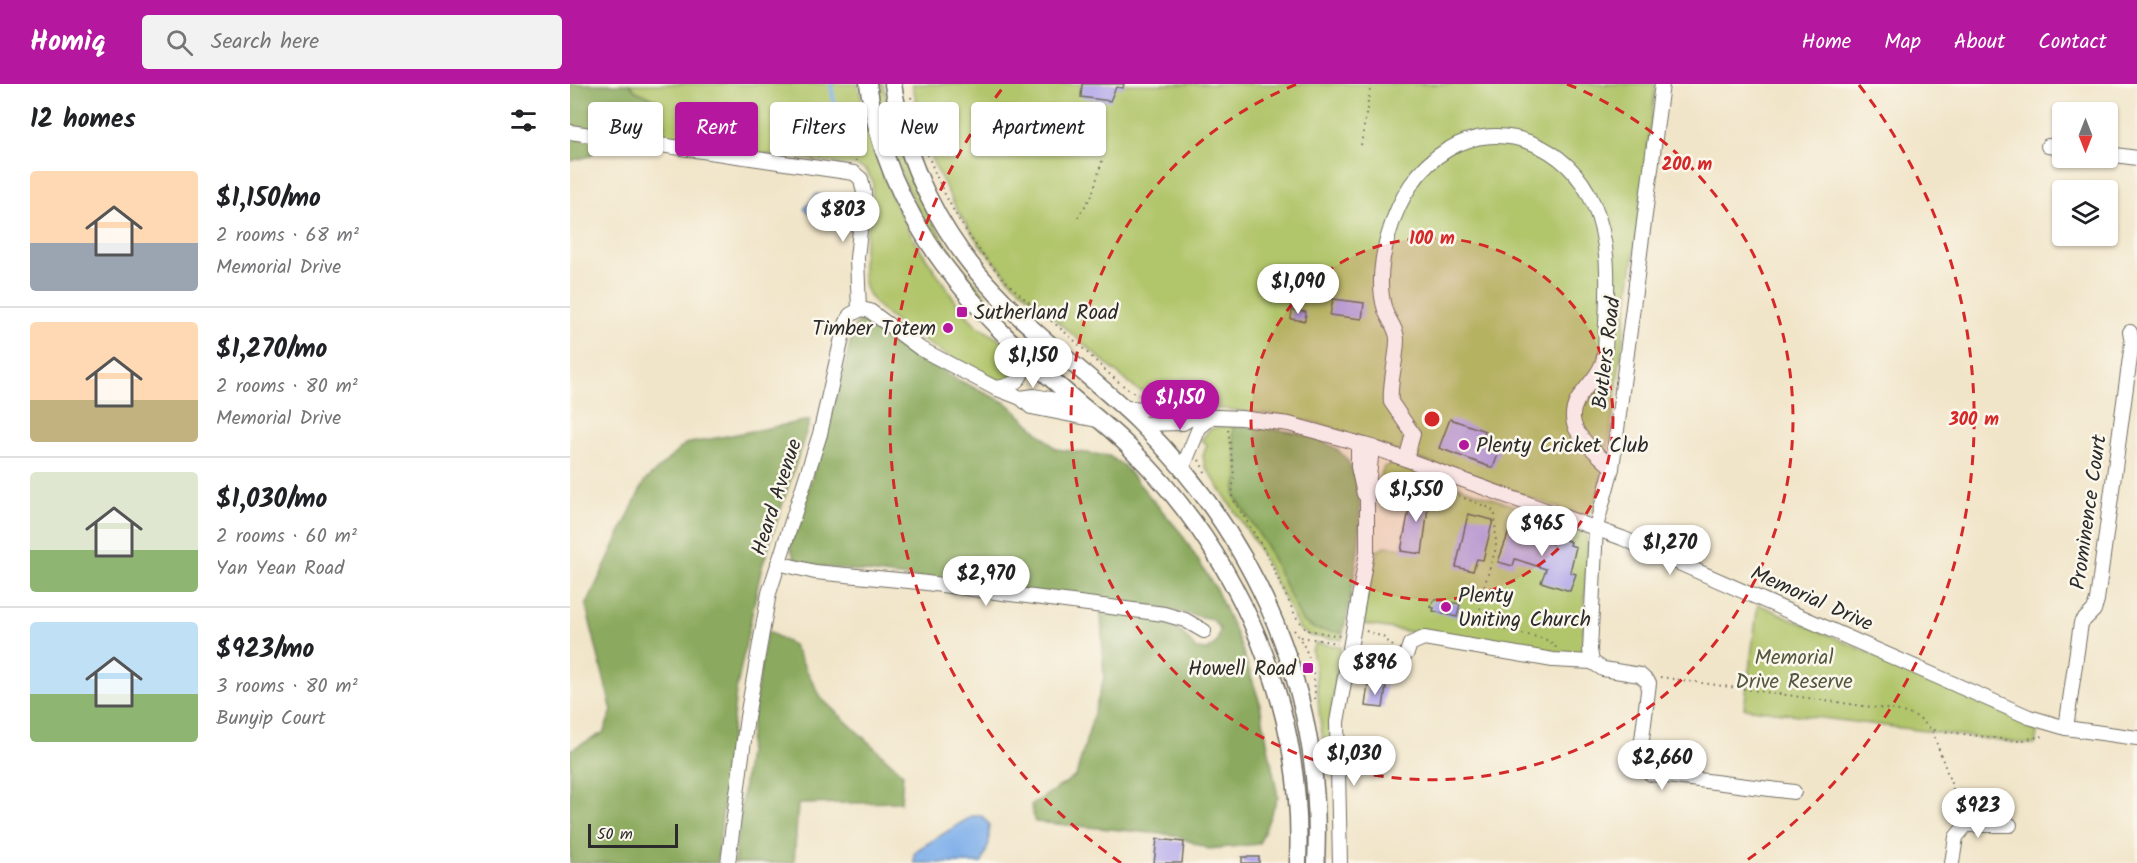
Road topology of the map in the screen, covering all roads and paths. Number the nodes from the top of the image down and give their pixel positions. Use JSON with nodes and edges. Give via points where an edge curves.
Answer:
{"nodes":[{"id":1,"x":868,"y":84,"type":"edge"},
{"id":2,"x":893,"y":84,"type":"edge"},
{"id":3,"x":1371,"y":84,"type":"edge"},
{"id":4,"x":1662,"y":84,"type":"edge"},
{"id":5,"x":911,"y":95,"type":"dead end"},
{"id":6,"x":570,"y":132,"type":"edge"},
{"id":7,"x":1361,"y":145,"type":"dead end"},
{"id":8,"x":2118,"y":155,"type":"edge"},
{"id":9,"x":852,"y":156,"type":"edge"},
{"id":10,"x":1103,"y":158,"type":"dead end"},
{"id":11,"x":2137,"y":158,"type":"edge"},
{"id":12,"x":858,"y":175,"type":"junction"},
{"id":13,"x":1078,"y":217,"type":"dead end"},
{"id":14,"x":859,"y":310,"type":"junction"},
{"id":15,"x":2130,"y":332,"type":"dead end"},
{"id":16,"x":1024,"y":352,"type":"junction"},
{"id":17,"x":995,"y":388,"type":"junction"},
{"id":18,"x":1021,"y":398,"type":"junction"},
{"id":19,"x":1081,"y":405,"type":"junction"},
{"id":20,"x":1125,"y":408,"type":"junction"},
{"id":21,"x":1153,"y":409,"type":"junction"},
{"id":22,"x":1195,"y":416,"type":"junction"},
{"id":23,"x":1212,"y":417,"type":"junction"},
{"id":24,"x":1228,"y":417,"type":"junction"},
{"id":25,"x":1102,"y":420,"type":"junction"},
{"id":26,"x":1141,"y":424,"type":"junction"},
{"id":27,"x":1365,"y":445,"type":"junction"},
{"id":28,"x":1199,"y":457,"type":"dead end"},
{"id":29,"x":1406,"y":459,"type":"junction"},
{"id":30,"x":1182,"y":467,"type":"junction"},
{"id":31,"x":1612,"y":468,"type":"junction"},
{"id":32,"x":1208,"y":478,"type":"dead end"},
{"id":33,"x":1453,"y":494,"type":"dead end"},
{"id":34,"x":1596,"y":527,"type":"junction"},
{"id":35,"x":778,"y":563,"type":"junction"},
{"id":36,"x":1204,"y":631,"type":"dead end"},
{"id":37,"x":1299,"y":636,"type":"dead end"},
{"id":38,"x":1352,"y":637,"type":"junction"},
{"id":39,"x":1548,"y":639,"type":"dead end"},
{"id":40,"x":1407,"y":653,"type":"joint"},
{"id":41,"x":1592,"y":662,"type":"junction"},
{"id":42,"x":1646,"y":678,"type":"junction"},
{"id":43,"x":2066,"y":728,"type":"junction"},
{"id":44,"x":1932,"y":730,"type":"junction"},
{"id":45,"x":2137,"y":738,"type":"edge"},
{"id":46,"x":1794,"y":792,"type":"dead end"},
{"id":47,"x":1966,"y":825,"type":"junction"},
{"id":48,"x":2010,"y":825,"type":"dead end"},
{"id":49,"x":728,"y":863,"type":"edge"},
{"id":50,"x":1298,"y":863,"type":"edge"},
{"id":51,"x":1316,"y":863,"type":"edge"},
{"id":52,"x":1340,"y":863,"type":"edge"},
{"id":53,"x":1952,"y":863,"type":"edge"}],
"edges":[{"from":1,"to":16,"type":"main road","via":[[886,158],[918,229],[962,292]]},
{"from":2,"to":20,"type":"main road","via":[[901,125],[920,180],[956,245],[995,293]]},
{"from":3,"to":7,"type":"path"},
{"from":4,"to":31,"type":"street","name":"Butlers Road"},
{"from":5,"to":21,"type":"path","via":[[937,178],[960,221],[989,261],[1009,284]]},
{"from":6,"to":12,"type":"street","via":[[837,168]]},
{"from":8,"to":11,"type":"street"},
{"from":9,"to":12,"type":"path"},
{"from":10,"to":13,"type":"path","via":[[1092,195]]},
{"from":12,"to":14,"type":"street","via":[[864,193],[856,258]]},
{"from":14,"to":17,"type":"street","via":[[870,312],[921,349]]},
{"from":14,"to":35,"type":"street","name":"Heard Avenue","via":[[850,315],[844,329],[820,434]]},
{"from":15,"to":43,"type":"street","name":"Prominence Court","via":[[2132,343],[2097,600],[2094,610],[2081,622]]},
{"from":16,"to":17,"type":"street","via":[[1022,377],[1009,386]]},
{"from":16,"to":19,"type":"main road"},
{"from":17,"to":18,"type":"street"},
{"from":18,"to":19,"type":"street","via":[[1034,396]]},
{"from":18,"to":25,"type":"street","via":[[1031,407]]},
{"from":19,"to":20,"type":"main road","name":"Memorial Drive"},
{"from":19,"to":25,"type":"main road"},
{"from":20,"to":21,"type":"street","name":"Memorial Drive"},
{"from":20,"to":26,"type":"main road"},
{"from":21,"to":22,"type":"street","name":"Memorial Drive","via":[[1182,410]]},
{"from":22,"to":23,"type":"street","name":"Memorial Drive"},
{"from":22,"to":26,"type":"street","name":"Memorial Drive","via":[[1183,423]]},
{"from":23,"to":24,"type":"street","name":"Memorial Drive"},
{"from":23,"to":30,"type":"street","via":[[1199,428]]},
{"from":24,"to":27,"type":"street","name":"Memorial Drive","via":[[1299,426]]},
{"from":24,"to":38,"type":"path","via":[[1234,475],[1232,497],[1275,570],[1296,617],[1312,632]]},
{"from":25,"to":26,"type":"main road"},
{"from":25,"to":50,"type":"main road","via":[[1156,474],[1190,516],[1230,578],[1252,622],[1271,670],[1288,736]]},
{"from":26,"to":30,"type":"main road"},
{"from":27,"to":29,"type":"street","name":"Memorial Drive"},
{"from":27,"to":38,"type":"street","via":[[1361,488],[1367,498],[1368,545]]},
{"from":28,"to":32,"type":"path"},
{"from":29,"to":31,"type":"street","via":[[1413,434],[1391,402],[1397,339],[1382,297],[1382,267],[1390,229],[1408,190],[1432,161],[1466,141],[1498,136],[1529,141],[1554,153],[1575,173],[1597,212],[1607,263],[1606,348],[1600,369],[1576,404],[1573,420],[1581,437]]},
{"from":29,"to":34,"type":"street","name":"Memorial Drive"},
{"from":30,"to":51,"type":"main road","via":[[1224,522],[1263,592],[1284,641],[1311,746]]},
{"from":31,"to":34,"type":"street","name":"Butlers Road"},
{"from":33,"to":39,"type":"path","via":[[1491,508],[1496,517],[1496,548],[1479,603],[1482,619],[1500,631]]},
{"from":34,"to":41,"type":"street","name":"Butlers Road"},
{"from":34,"to":43,"type":"street","name":"Memorial Drive","via":[[1999,706]]},
{"from":35,"to":36,"type":"street","via":[[815,572],[1164,614]]},
{"from":35,"to":49,"type":"street","name":"Heard Avenue","via":[[747,717]]},
{"from":37,"to":38,"type":"path"},
{"from":38,"to":40,"type":"path","via":[[1374,633]]},
{"from":38,"to":52,"type":"street","via":[[1336,737]]},
{"from":40,"to":41,"type":"street","via":[[1410,644],[1424,638],[1553,660]]},
{"from":41,"to":42,"type":"street","via":[[1603,669]]},
{"from":42,"to":44,"type":"path","via":[[1663,677],[1899,711],[1918,717]]},
{"from":42,"to":46,"type":"street","via":[[1640,756],[1644,770]]},
{"from":43,"to":44,"type":"path","via":[[2064,736],[2022,741]]},
{"from":43,"to":45,"type":"street","name":"Memorial Drive"},
{"from":44,"to":47,"type":"path"},
{"from":47,"to":48,"type":"street"},
{"from":47,"to":53,"type":"street","via":[[1956,837]]}]}
